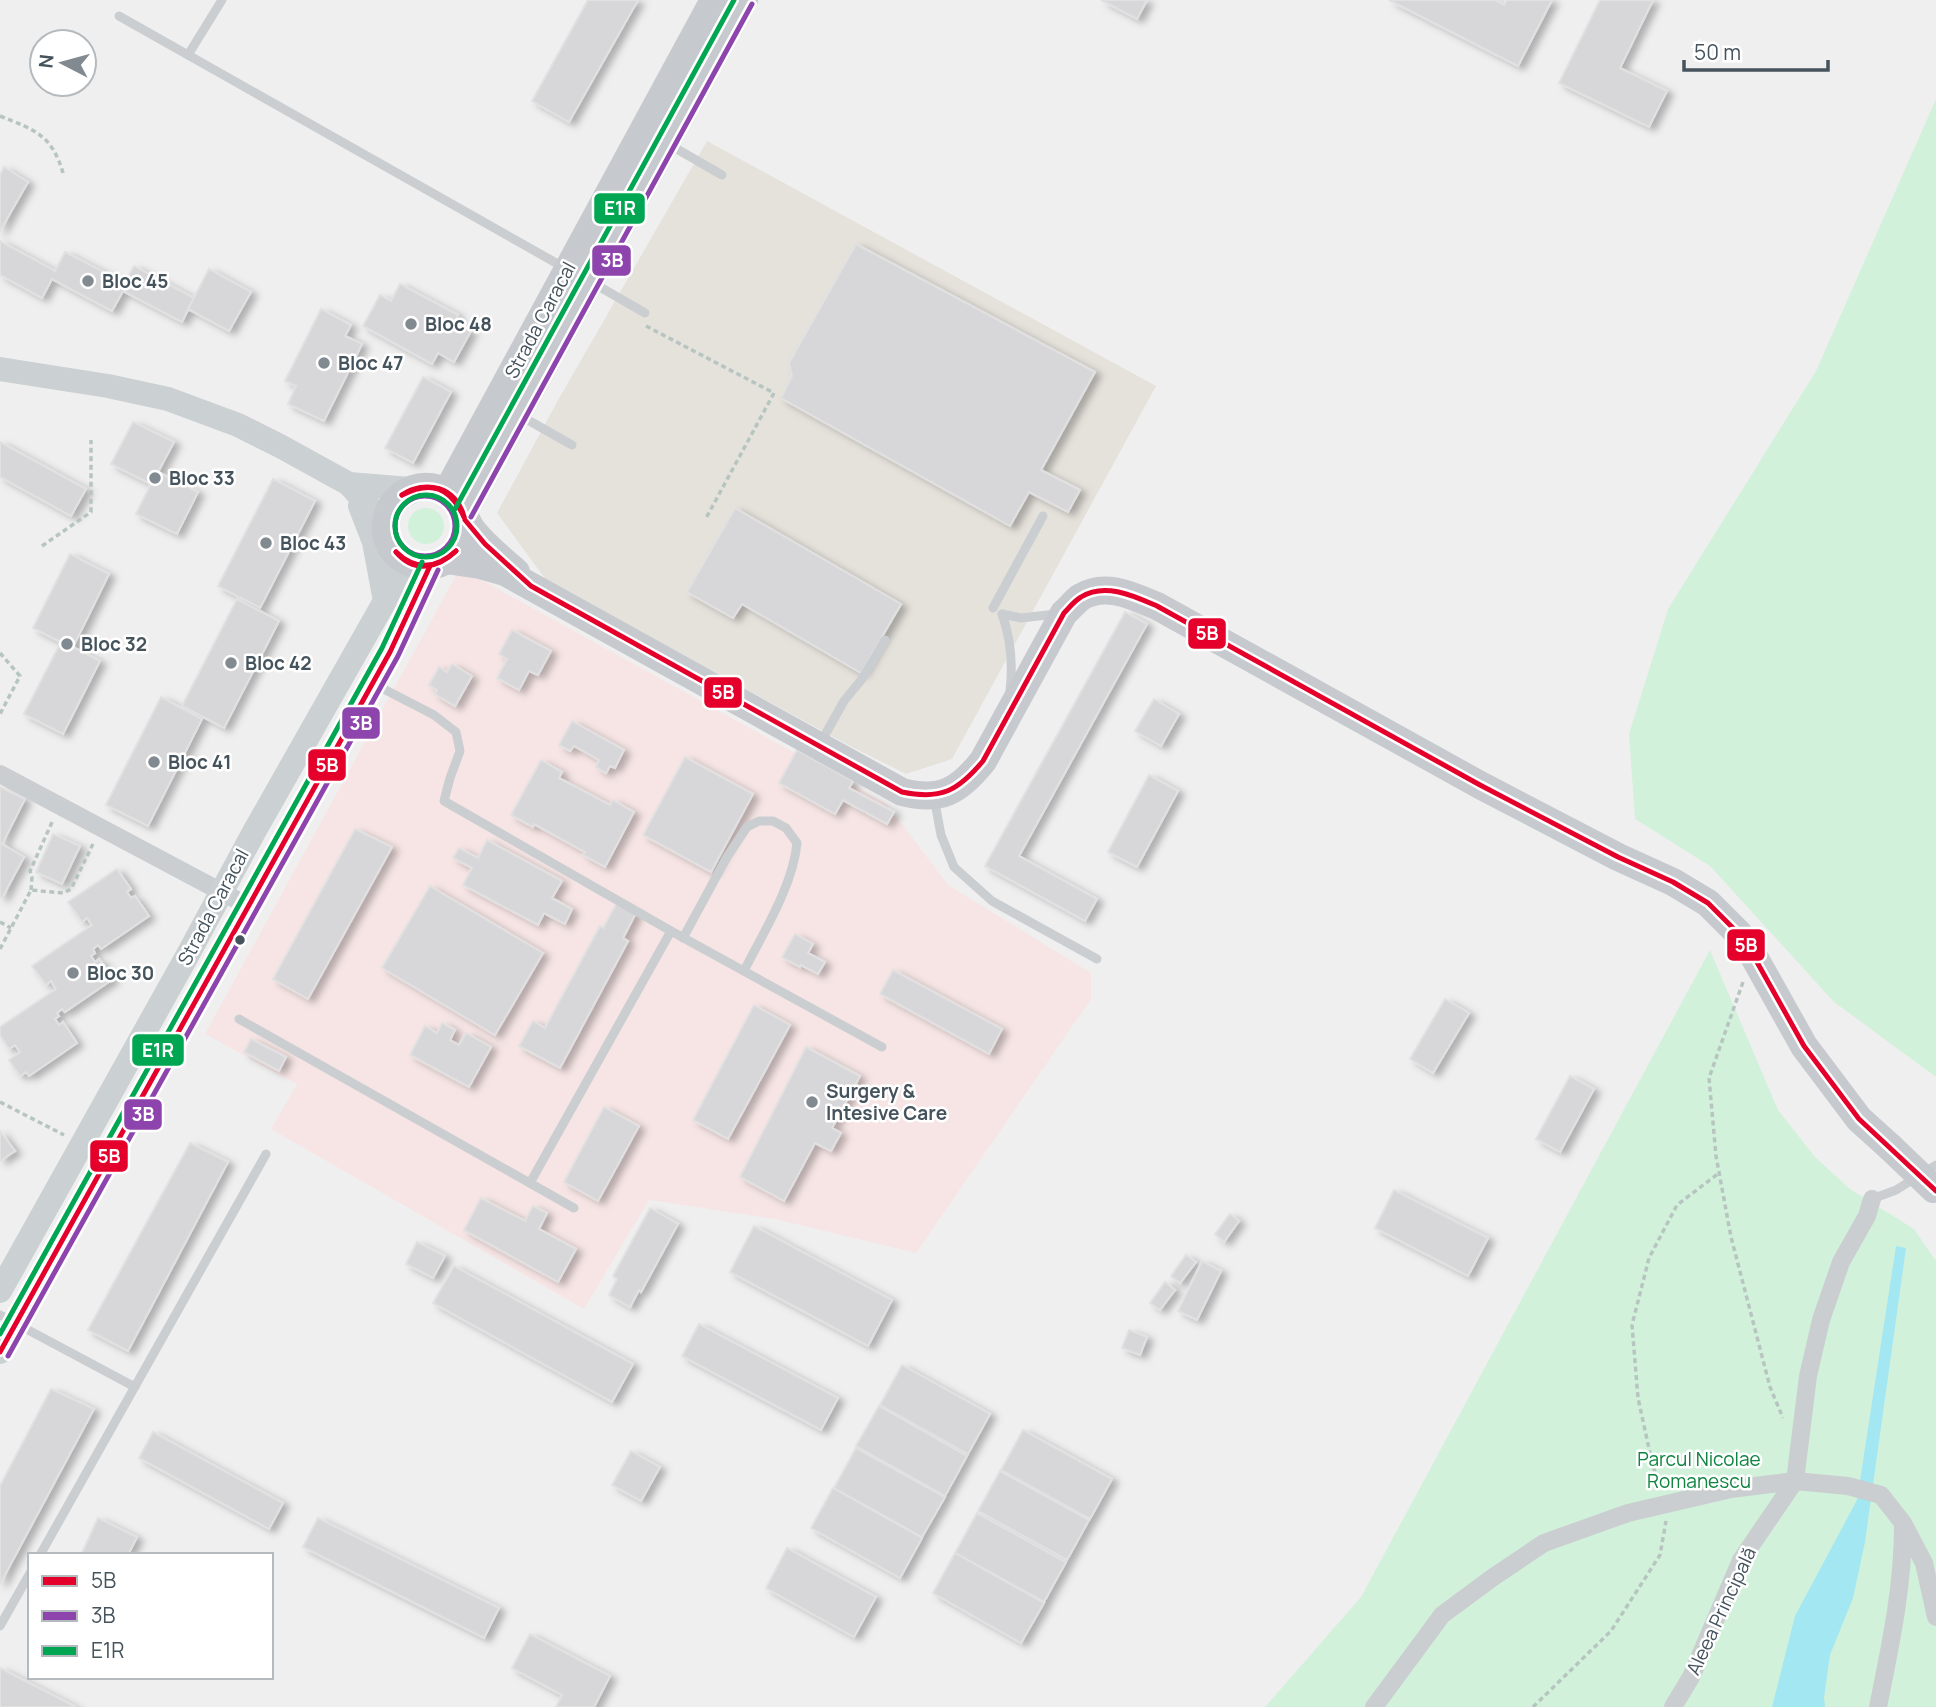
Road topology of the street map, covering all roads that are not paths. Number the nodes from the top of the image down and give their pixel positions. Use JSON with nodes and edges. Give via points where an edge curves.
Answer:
{"nodes":[{"id":1,"x":222,"y":0,"type":"edge"},
{"id":2,"x":714,"y":0,"type":"edge"},
{"id":3,"x":744,"y":0,"type":"edge"},
{"id":4,"x":118,"y":16,"type":"dead end"},
{"id":5,"x":188,"y":55,"type":"junction"},
{"id":6,"x":665,"y":142,"type":"junction"},
{"id":7,"x":722,"y":175,"type":"dead end"},
{"id":8,"x":579,"y":275,"type":"junction"},
{"id":9,"x":645,"y":313,"type":"dead end"},
{"id":10,"x":0,"y":369,"type":"edge"},
{"id":11,"x":517,"y":414,"type":"junction"},
{"id":12,"x":572,"y":445,"type":"dead end"},
{"id":13,"x":486,"y":471,"type":"junction"},
{"id":14,"x":349,"y":484,"type":"junction"},
{"id":15,"x":410,"y":489,"type":"junction"},
{"id":16,"x":458,"y":508,"type":"junction"},
{"id":17,"x":1043,"y":516,"type":"dead end"},
{"id":18,"x":386,"y":526,"type":"junction"},
{"id":19,"x":427,"y":562,"type":"junction"},
{"id":20,"x":536,"y":589,"type":"junction"},
{"id":21,"x":384,"y":601,"type":"junction"},
{"id":22,"x":993,"y":608,"type":"dead end"},
{"id":23,"x":1064,"y":612,"type":"junction"},
{"id":24,"x":886,"y":640,"type":"dead end"},
{"id":25,"x":372,"y":683,"type":"junction"},
{"id":26,"x":1003,"y":723,"type":"junction"},
{"id":27,"x":819,"y":746,"type":"junction"},
{"id":28,"x":0,"y":774,"type":"edge"},
{"id":29,"x":933,"y":795,"type":"junction"},
{"id":30,"x":222,"y":891,"type":"junction"},
{"id":31,"x":248,"y":906,"type":"junction"},
{"id":32,"x":671,"y":931,"type":"junction"},
{"id":33,"x":683,"y":938,"type":"junction"},
{"id":34,"x":1097,"y":959,"type":"dead end"},
{"id":35,"x":744,"y":971,"type":"junction"},
{"id":36,"x":239,"y":1019,"type":"dead end"},
{"id":37,"x":882,"y":1047,"type":"dead end"},
{"id":38,"x":266,"y":1153,"type":"dead end"},
{"id":39,"x":1936,"y":1181,"type":"edge"},
{"id":40,"x":530,"y":1183,"type":"junction"},
{"id":41,"x":1872,"y":1199,"type":"joint"},
{"id":42,"x":574,"y":1208,"type":"dead end"},
{"id":43,"x":0,"y":1291,"type":"edge"},
{"id":44,"x":8,"y":1319,"type":"edge"},
{"id":45,"x":0,"y":1352,"type":"edge"},
{"id":46,"x":135,"y":1387,"type":"junction"},
{"id":47,"x":1795,"y":1481,"type":"junction"},
{"id":48,"x":1903,"y":1523,"type":"junction"},
{"id":49,"x":41,"y":1553,"type":"edge"},
{"id":50,"x":28,"y":1577,"type":"edge"},
{"id":51,"x":1936,"y":1617,"type":"edge"},
{"id":52,"x":0,"y":1626,"type":"edge"},
{"id":53,"x":1374,"y":1707,"type":"edge"},
{"id":54,"x":1673,"y":1707,"type":"edge"},
{"id":55,"x":1878,"y":1707,"type":"edge"}],
"edges":[{"from":1,"to":5,"type":"lane"},
{"from":2,"to":8,"type":"main road","name":"Strada Caracal"},
{"from":3,"to":6,"type":"main road","name":"Strada Caracal"},
{"from":4,"to":5,"type":"lane"},
{"from":5,"to":8,"type":"lane"},
{"from":6,"to":7,"type":"lane"},
{"from":6,"to":8,"type":"main road","name":"Strada Caracal"},
{"from":8,"to":9,"type":"lane"},
{"from":8,"to":11,"type":"main road","name":"Strada Caracal"},
{"from":8,"to":16,"type":"main road","name":"Strada Caracal"},
{"from":10,"to":14,"type":"main road","via":[[168,399],[238,425]]},
{"from":11,"to":12,"type":"lane"},
{"from":11,"to":13,"type":"main road","name":"Strada Caracal"},
{"from":13,"to":16,"type":"main road","name":"Strada Caracal"},
{"from":13,"to":20,"type":"main road","via":[[492,529]]},
{"from":14,"to":15,"type":"main road"},
{"from":14,"to":18,"type":"main road"},
{"from":14,"to":21,"type":"main road","via":[[370,529]]},
{"from":15,"to":16,"type":"main road","via":[[428,486]]},
{"from":15,"to":18,"type":"main road","via":[[393,504]]},
{"from":16,"to":19,"type":"main road","via":[[466,529],[460,547]]},
{"from":16,"to":20,"type":"main road","via":[[485,544]]},
{"from":17,"to":22,"type":"lane"},
{"from":18,"to":19,"type":"main road","via":[[391,545]]},
{"from":19,"to":20,"type":"main road","via":[[480,565]]},
{"from":19,"to":21,"type":"main road","name":"Strada Caracal"},
{"from":19,"to":25,"type":"main road","name":"Strada Caracal","via":[[409,614]]},
{"from":20,"to":27,"type":"main road"},
{"from":21,"to":30,"type":"main road","name":"Strada Caracal"},
{"from":23,"to":26,"type":"main road"},
{"from":23,"to":26,"type":"lane","via":[[1021,618],[1002,614],[1009,634],[1012,674]]},
{"from":23,"to":39,"type":"main road","bridge":true,"via":[[1081,597],[1111,589],[1157,606],[1480,785],[1708,903],[1754,955],[1804,1046],[1859,1119]]},
{"from":24,"to":27,"type":"lane"},
{"from":25,"to":31,"type":"main road","name":"Strada Caracal"},
{"from":25,"to":32,"type":"lane","via":[[434,715],[456,732],[460,751],[444,801]]},
{"from":26,"to":29,"type":"main road","via":[[984,761],[968,780]]},
{"from":27,"to":29,"type":"main road","via":[[902,792]]},
{"from":28,"to":30,"type":"street"},
{"from":29,"to":34,"type":"lane","via":[[941,835],[954,867],[992,901]]},
{"from":30,"to":31,"type":"street"},
{"from":30,"to":43,"type":"main road","name":"Strada Caracal"},
{"from":31,"to":44,"type":"main road","name":"Strada Caracal"},
{"from":32,"to":33,"type":"lane"},
{"from":32,"to":40,"type":"lane"},
{"from":33,"to":35,"type":"lane"},
{"from":33,"to":35,"type":"lane","via":[[747,827],[773,821],[786,828],[797,843],[790,878]]},
{"from":35,"to":37,"type":"lane"},
{"from":36,"to":40,"type":"lane"},
{"from":38,"to":46,"type":"lane"},
{"from":39,"to":41,"type":"lane"},
{"from":40,"to":42,"type":"lane"},
{"from":41,"to":47,"type":"street","via":[[1841,1262],[1821,1320],[1808,1376]]},
{"from":44,"to":45,"type":"main road","name":"Strada Caracal"},
{"from":44,"to":46,"type":"lane"},
{"from":46,"to":49,"type":"lane"},
{"from":47,"to":48,"type":"street","via":[[1848,1486],[1881,1495]]},
{"from":47,"to":53,"type":"street","via":[[1731,1489],[1628,1513],[1544,1543],[1442,1615]]},
{"from":47,"to":54,"type":"street","name":"Aleea Principală","via":[[1741,1560],[1691,1677]]},
{"from":48,"to":51,"type":"street","via":[[1924,1563]]},
{"from":48,"to":55,"type":"street","via":[[1896,1612]]},
{"from":50,"to":52,"type":"lane"}]}
